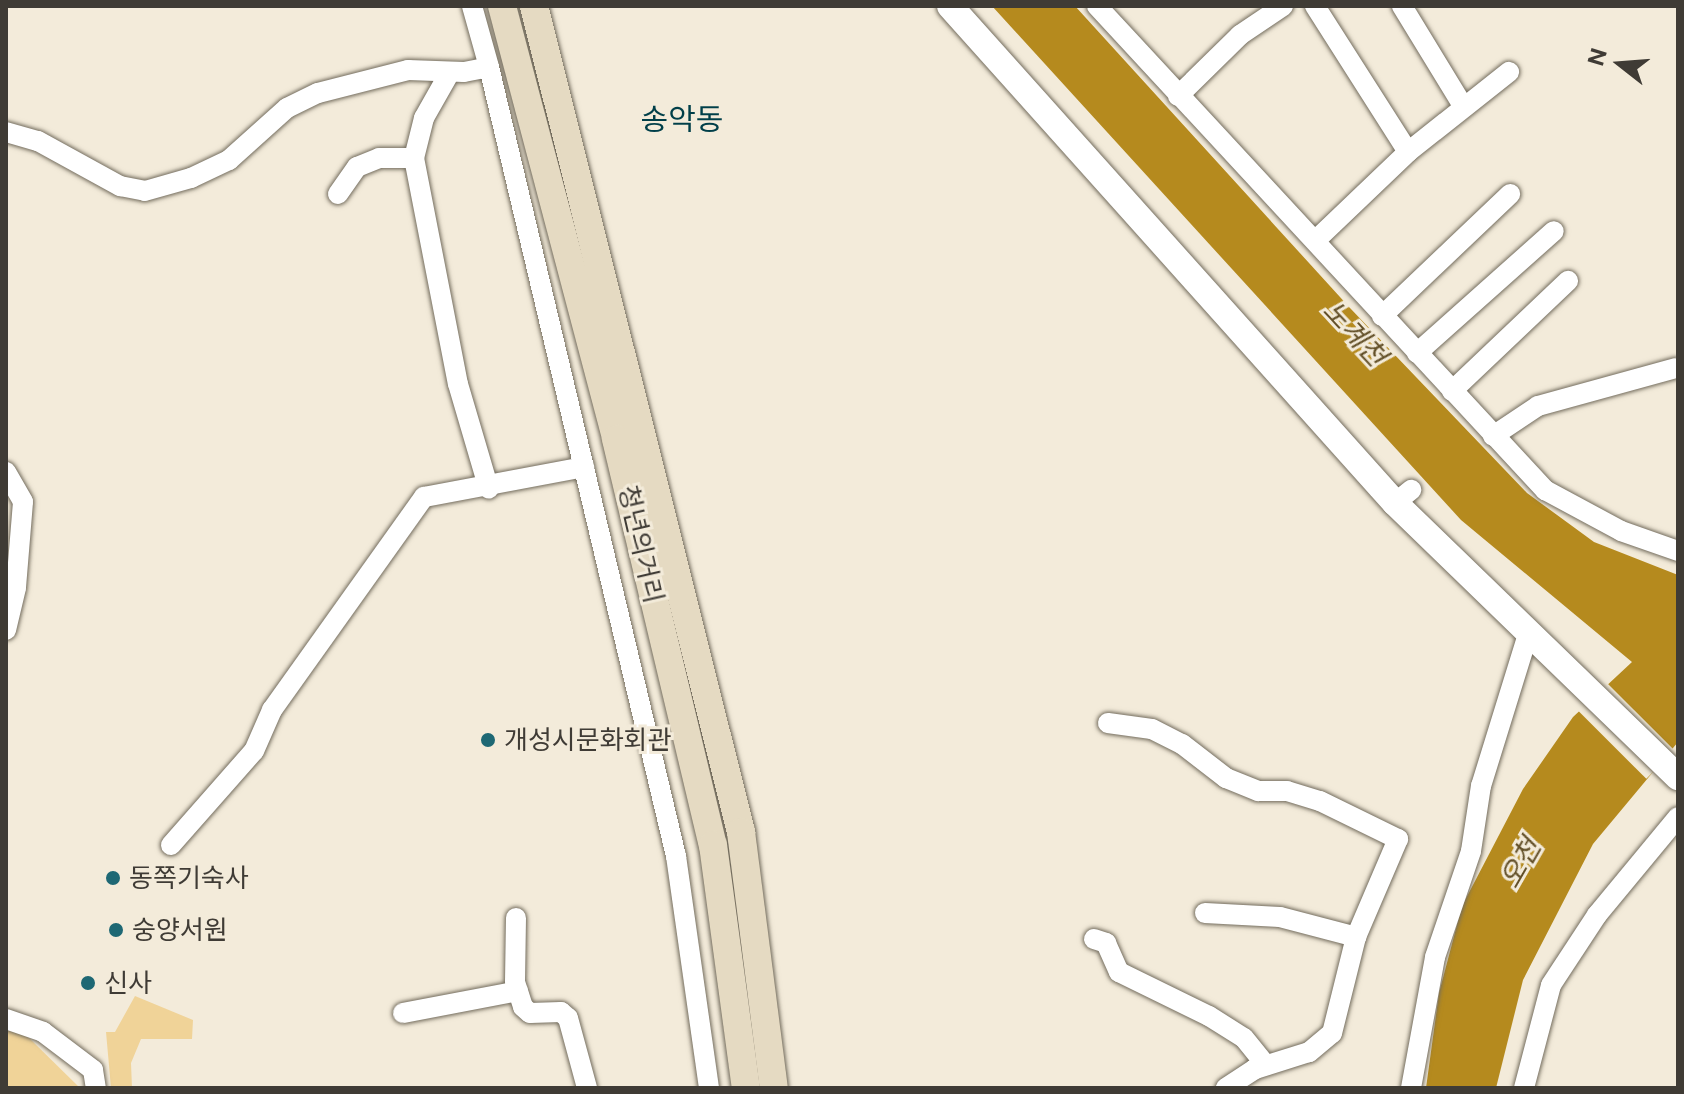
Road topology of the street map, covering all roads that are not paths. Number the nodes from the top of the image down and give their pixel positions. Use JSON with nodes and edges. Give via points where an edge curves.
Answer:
{"nodes":[{"id":1,"x":472,"y":6,"type":"edge"},
{"id":2,"x":502,"y":6,"type":"edge"},
{"id":3,"x":534,"y":6,"type":"edge"},
{"id":4,"x":950,"y":6,"type":"edge"},
{"id":5,"x":1097,"y":6,"type":"edge"},
{"id":6,"x":1283,"y":6,"type":"edge"},
{"id":7,"x":1315,"y":6,"type":"edge"},
{"id":8,"x":1402,"y":6,"type":"edge"},
{"id":9,"x":489,"y":67,"type":"junction"},
{"id":10,"x":450,"y":72,"type":"junction"},
{"id":11,"x":1509,"y":72,"type":"dead end"},
{"id":12,"x":1178,"y":96,"type":"junction"},
{"id":13,"x":1463,"y":106,"type":"junction"},
{"id":14,"x":6,"y":132,"type":"edge"},
{"id":15,"x":1408,"y":152,"type":"junction"},
{"id":16,"x":414,"y":158,"type":"junction"},
{"id":17,"x":338,"y":194,"type":"dead end"},
{"id":18,"x":1510,"y":194,"type":"dead end"},
{"id":19,"x":1554,"y":231,"type":"dead end"},
{"id":20,"x":1317,"y":239,"type":"junction"},
{"id":21,"x":1568,"y":281,"type":"dead end"},
{"id":22,"x":1382,"y":316,"type":"junction"},
{"id":23,"x":1417,"y":353,"type":"junction"},
{"id":24,"x":1676,"y":368,"type":"edge"},
{"id":25,"x":1452,"y":391,"type":"junction"},
{"id":26,"x":1484,"y":431,"type":"junction"},
{"id":27,"x":584,"y":467,"type":"junction"},
{"id":28,"x":6,"y":472,"type":"edge"},
{"id":29,"x":489,"y":489,"type":"junction"},
{"id":30,"x":1678,"y":551,"type":"edge"},
{"id":31,"x":6,"y":630,"type":"edge"},
{"id":32,"x":1529,"y":631,"type":"junction"},
{"id":33,"x":1108,"y":723,"type":"dead end"},
{"id":34,"x":1670,"y":772,"type":"edge"},
{"id":35,"x":1678,"y":817,"type":"edge"},
{"id":36,"x":171,"y":845,"type":"dead end"},
{"id":37,"x":1205,"y":913,"type":"dead end"},
{"id":38,"x":516,"y":918,"type":"dead end"},
{"id":39,"x":1356,"y":937,"type":"junction"},
{"id":40,"x":1094,"y":939,"type":"dead end"},
{"id":41,"x":518,"y":991,"type":"junction"},
{"id":42,"x":403,"y":1013,"type":"dead end"},
{"id":43,"x":6,"y":1019,"type":"edge"},
{"id":44,"x":1266,"y":1065,"type":"junction"},
{"id":45,"x":96,"y":1088,"type":"edge"},
{"id":46,"x":587,"y":1088,"type":"edge"},
{"id":47,"x":709,"y":1088,"type":"edge"},
{"id":48,"x":746,"y":1088,"type":"edge"},
{"id":49,"x":774,"y":1088,"type":"edge"},
{"id":50,"x":1226,"y":1088,"type":"edge"},
{"id":51,"x":1411,"y":1088,"type":"edge"},
{"id":52,"x":1524,"y":1088,"type":"edge"}],
"edges":[{"from":1,"to":9,"type":"street"},
{"from":2,"to":48,"type":"main road","name":"청년의거리","via":[[616,439],[713,845]]},
{"from":3,"to":49,"type":"main road","name":"청년의거리","via":[[741,832]]},
{"from":4,"to":32,"type":"street"},
{"from":5,"to":12,"type":"street"},
{"from":6,"to":12,"type":"street","via":[[1240,35]]},
{"from":7,"to":15,"type":"street"},
{"from":8,"to":13,"type":"street"},
{"from":9,"to":10,"type":"street"},
{"from":9,"to":27,"type":"street"},
{"from":10,"to":14,"type":"street","via":[[408,70],[318,93],[287,108],[229,160],[145,191],[120,186],[38,141]]},
{"from":10,"to":16,"type":"street","via":[[424,118]]},
{"from":11,"to":13,"type":"street"},
{"from":12,"to":20,"type":"street"},
{"from":13,"to":15,"type":"street"},
{"from":15,"to":20,"type":"street"},
{"from":16,"to":17,"type":"street","via":[[379,158],[357,167]]},
{"from":16,"to":29,"type":"street","via":[[458,384]]},
{"from":18,"to":22,"type":"street"},
{"from":19,"to":23,"type":"street"},
{"from":20,"to":22,"type":"street"},
{"from":21,"to":25,"type":"street"},
{"from":22,"to":23,"type":"street"},
{"from":23,"to":25,"type":"street"},
{"from":24,"to":26,"type":"street","via":[[1538,406]]},
{"from":25,"to":26,"type":"street"},
{"from":26,"to":30,"type":"street","via":[[1545,490],[1621,531]]},
{"from":27,"to":29,"type":"street"},
{"from":27,"to":47,"type":"street","via":[[676,856]]},
{"from":28,"to":31,"type":"street","via":[[23,502],[16,588]]},
{"from":29,"to":36,"type":"street","via":[[424,497],[272,710],[254,751]]},
{"from":32,"to":34,"type":"street"},
{"from":32,"to":51,"type":"street","via":[[1481,786],[1471,851],[1435,957]]},
{"from":33,"to":39,"type":"street","via":[[1152,729],[1182,744],[1226,778],[1258,791],[1287,791],[1320,801],[1398,839]]},
{"from":35,"to":52,"type":"street","via":[[1597,915],[1551,985]]},
{"from":37,"to":39,"type":"street","via":[[1280,917]]},
{"from":38,"to":41,"type":"street"},
{"from":39,"to":44,"type":"street","via":[[1332,1033],[1309,1052]]},
{"from":40,"to":44,"type":"street","via":[[1106,943],[1119,972],[1244,1038]]},
{"from":41,"to":42,"type":"street"},
{"from":41,"to":46,"type":"street","via":[[530,1013],[561,1012],[568,1018]]},
{"from":43,"to":45,"type":"street","via":[[43,1032],[93,1070]]},
{"from":44,"to":50,"type":"street"}]}
